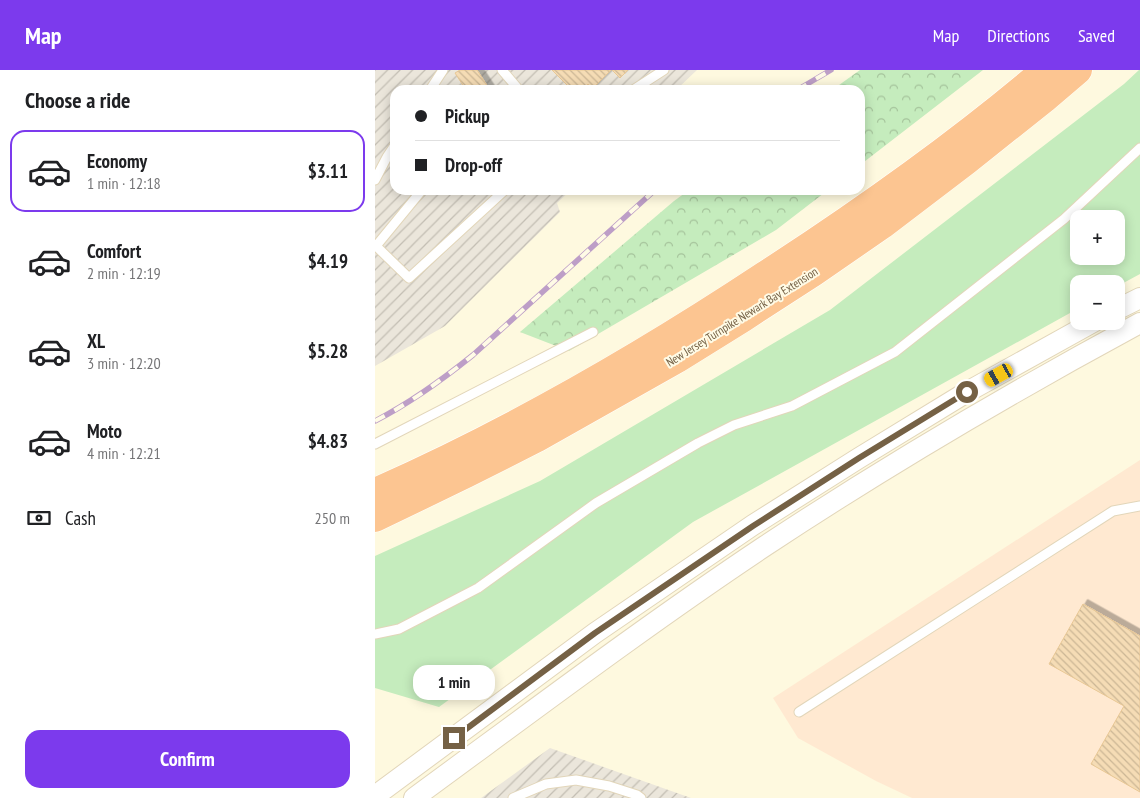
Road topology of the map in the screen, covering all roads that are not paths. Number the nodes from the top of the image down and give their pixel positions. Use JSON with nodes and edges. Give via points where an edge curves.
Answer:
{"nodes":[{"id":1,"x":443,"y":70,"type":"edge"},
{"id":2,"x":501,"y":70,"type":"edge"},
{"id":3,"x":664,"y":70,"type":"edge"},
{"id":4,"x":1045,"y":70,"type":"edge"},
{"id":5,"x":1078,"y":70,"type":"edge"},
{"id":6,"x":432,"y":85,"type":"edge"},
{"id":7,"x":514,"y":85,"type":"edge"},
{"id":8,"x":641,"y":85,"type":"edge"},
{"id":9,"x":1140,"y":148,"type":"edge"},
{"id":10,"x":390,"y":160,"type":"edge"},
{"id":11,"x":375,"y":180,"type":"edge"},
{"id":12,"x":418,"y":195,"type":"edge"},
{"id":13,"x":500,"y":195,"type":"edge"},
{"id":14,"x":875,"y":215,"type":"junction"},
{"id":15,"x":1140,"y":298,"type":"edge"},
{"id":16,"x":1125,"y":306,"type":"edge"},
{"id":17,"x":1140,"y":324,"type":"edge"},
{"id":18,"x":1079,"y":330,"type":"edge"},
{"id":19,"x":593,"y":332,"type":"dead end"},
{"id":20,"x":375,"y":444,"type":"edge"},
{"id":21,"x":466,"y":474,"type":"junction"},
{"id":22,"x":375,"y":492,"type":"edge"},
{"id":23,"x":1140,"y":506,"type":"edge"},
{"id":24,"x":375,"y":518,"type":"edge"},
{"id":25,"x":375,"y":524,"type":"edge"},
{"id":26,"x":375,"y":634,"type":"edge"},
{"id":27,"x":799,"y":712,"type":"dead end"},
{"id":28,"x":375,"y":796,"type":"edge"},
{"id":29,"x":414,"y":798,"type":"edge"},
{"id":30,"x":513,"y":798,"type":"edge"},
{"id":31,"x":641,"y":798,"type":"edge"}],
"edges":[{"from":1,"to":6,"type":"lane"},
{"from":2,"to":7,"type":"lane"},
{"from":3,"to":8,"type":"lane"},
{"from":4,"to":14,"type":"highway","name":"New Jersey Turnpike Newark Bay Extension","via":[[946,148]]},
{"from":5,"to":14,"type":"highway","name":"New Jersey Turnpike Newark Bay Extension","via":[[966,161]]},
{"from":9,"to":26,"type":"lane","via":[[1064,219],[895,352],[792,406],[734,425],[698,442],[596,504],[478,588],[399,629]]},
{"from":10,"to":11,"type":"lane"},
{"from":12,"to":13,"type":"lane","via":[[376,246],[409,278]]},
{"from":14,"to":21,"type":"highway","name":"New Jersey Turnpike Newark Bay Extension","via":[[814,272],[677,359]]},
{"from":14,"to":22,"type":"highway","name":"New Jersey Turnpike Newark Bay Extension","via":[[595,380],[526,418]]},
{"from":15,"to":16,"type":"street"},
{"from":17,"to":29,"type":"street","via":[[983,410],[869,479],[625,643]]},
{"from":18,"to":28,"type":"street","via":[[967,392],[753,526],[595,633]]},
{"from":19,"to":20,"type":"lane"},
{"from":21,"to":24,"type":"highway","name":"New Jersey Turnpike Newark Bay Extension"},
{"from":21,"to":25,"type":"highway"},
{"from":23,"to":27,"type":"lane","via":[[1113,511]]},
{"from":30,"to":31,"type":"lane","via":[[546,784],[576,780],[609,786]]}]}
